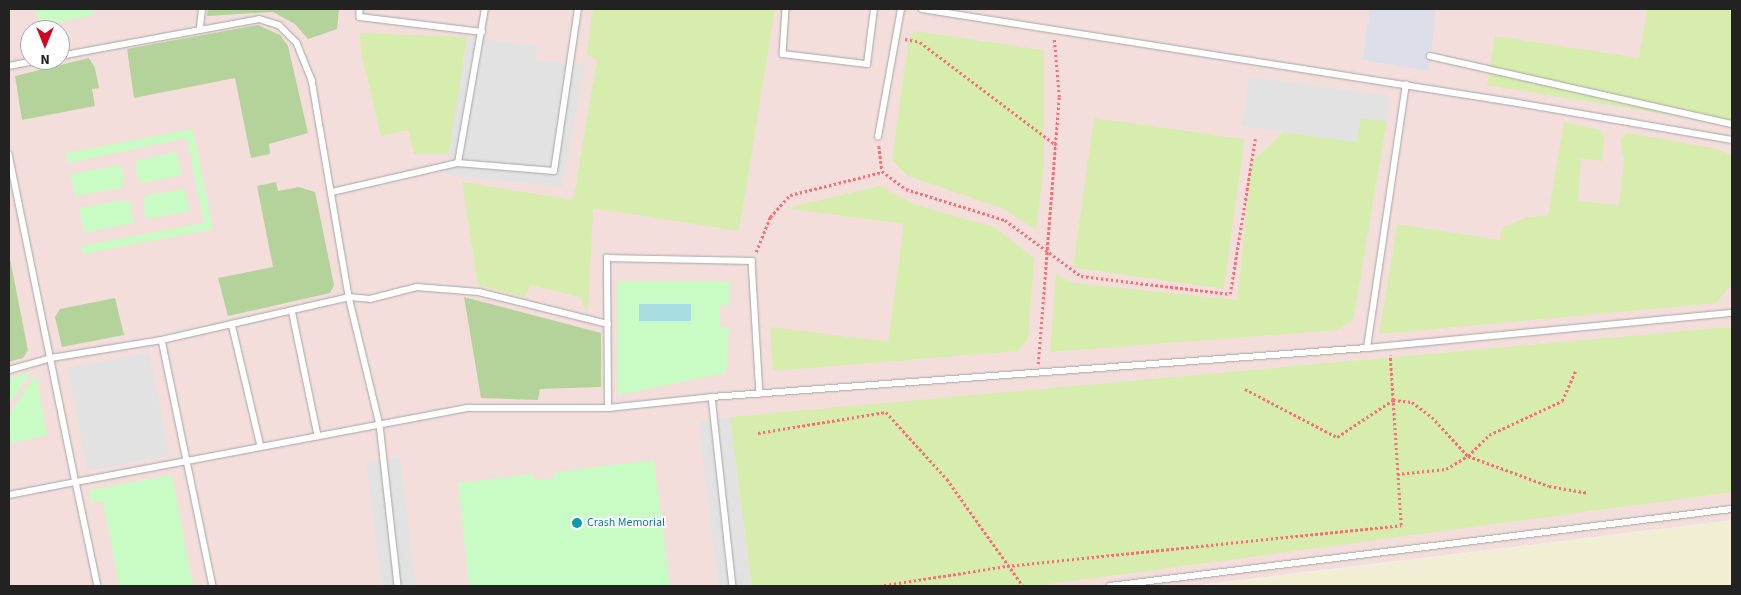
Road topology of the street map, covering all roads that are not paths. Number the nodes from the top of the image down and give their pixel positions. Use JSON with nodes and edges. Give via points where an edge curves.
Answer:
{"nodes":[{"id":1,"x":202,"y":9,"type":"edge"},
{"id":2,"x":360,"y":9,"type":"edge"},
{"id":3,"x":485,"y":9,"type":"edge"},
{"id":4,"x":578,"y":9,"type":"edge"},
{"id":5,"x":786,"y":9,"type":"edge"},
{"id":6,"x":874,"y":9,"type":"edge"},
{"id":7,"x":901,"y":9,"type":"edge"},
{"id":8,"x":922,"y":9,"type":"edge"},
{"id":9,"x":200,"y":28,"type":"junction"},
{"id":10,"x":482,"y":32,"type":"junction"},
{"id":11,"x":70,"y":54,"type":"edge"},
{"id":12,"x":1430,"y":56,"type":"dead end"},
{"id":13,"x":1406,"y":85,"type":"junction"},
{"id":14,"x":1732,"y":124,"type":"edge"},
{"id":15,"x":878,"y":137,"type":"road end"},
{"id":16,"x":1732,"y":140,"type":"edge"},
{"id":17,"x":9,"y":154,"type":"edge"},
{"id":18,"x":458,"y":163,"type":"junction"},
{"id":19,"x":332,"y":192,"type":"junction"},
{"id":20,"x":349,"y":297,"type":"junction"},
{"id":21,"x":292,"y":310,"type":"junction"},
{"id":22,"x":1732,"y":313,"type":"edge"},
{"id":23,"x":232,"y":324,"type":"junction"},
{"id":24,"x":608,"y":324,"type":"junction"},
{"id":25,"x":162,"y":340,"type":"junction"},
{"id":26,"x":1367,"y":348,"type":"junction"},
{"id":27,"x":51,"y":358,"type":"junction"},
{"id":28,"x":9,"y":370,"type":"edge"},
{"id":29,"x":760,"y":394,"type":"junction"},
{"id":30,"x":712,"y":397,"type":"junction"},
{"id":31,"x":608,"y":408,"type":"junction"},
{"id":32,"x":380,"y":424,"type":"junction"},
{"id":33,"x":318,"y":436,"type":"junction"},
{"id":34,"x":261,"y":447,"type":"junction"},
{"id":35,"x":188,"y":461,"type":"junction"},
{"id":36,"x":76,"y":482,"type":"junction"},
{"id":37,"x":9,"y":495,"type":"edge"},
{"id":38,"x":1732,"y":509,"type":"edge"},
{"id":39,"x":98,"y":586,"type":"edge"},
{"id":40,"x":213,"y":586,"type":"edge"},
{"id":41,"x":398,"y":586,"type":"edge"},
{"id":42,"x":733,"y":586,"type":"edge"},
{"id":43,"x":1110,"y":586,"type":"edge"}],
"edges":[{"from":1,"to":9,"type":"lane"},
{"from":2,"to":10,"type":"lane","via":[[360,17]]},
{"from":3,"to":10,"type":"lane"},
{"from":4,"to":18,"type":"lane","via":[[554,171]]},
{"from":5,"to":6,"type":"lane","via":[[783,54],[867,64]]},
{"from":7,"to":15,"type":"lane"},
{"from":8,"to":13,"type":"lane"},
{"from":9,"to":11,"type":"lane"},
{"from":9,"to":19,"type":"lane","via":[[259,19],[279,25],[297,43],[312,80]]},
{"from":10,"to":18,"type":"lane"},
{"from":12,"to":14,"type":"lane"},
{"from":13,"to":16,"type":"lane"},
{"from":13,"to":26,"type":"lane"},
{"from":17,"to":27,"type":"lane"},
{"from":18,"to":19,"type":"lane"},
{"from":19,"to":20,"type":"lane"},
{"from":20,"to":21,"type":"lane"},
{"from":20,"to":24,"type":"lane","via":[[370,299],[417,287],[479,292]]},
{"from":20,"to":32,"type":"lane"},
{"from":21,"to":23,"type":"lane"},
{"from":21,"to":33,"type":"lane"},
{"from":22,"to":26,"type":"lane"},
{"from":23,"to":25,"type":"lane"},
{"from":23,"to":34,"type":"lane"},
{"from":24,"to":29,"type":"lane","via":[[607,258],[752,261]]},
{"from":24,"to":31,"type":"lane"},
{"from":25,"to":27,"type":"lane"},
{"from":25,"to":35,"type":"lane"},
{"from":26,"to":29,"type":"lane"},
{"from":27,"to":28,"type":"lane"},
{"from":27,"to":36,"type":"lane"},
{"from":29,"to":30,"type":"lane"},
{"from":30,"to":31,"type":"lane"},
{"from":30,"to":42,"type":"lane"},
{"from":31,"to":32,"type":"lane","via":[[468,408]]},
{"from":32,"to":33,"type":"lane"},
{"from":32,"to":41,"type":"lane"},
{"from":33,"to":34,"type":"lane"},
{"from":34,"to":35,"type":"lane"},
{"from":35,"to":36,"type":"lane"},
{"from":35,"to":40,"type":"lane"},
{"from":36,"to":37,"type":"lane"},
{"from":36,"to":39,"type":"lane"},
{"from":38,"to":43,"type":"lane"}]}
